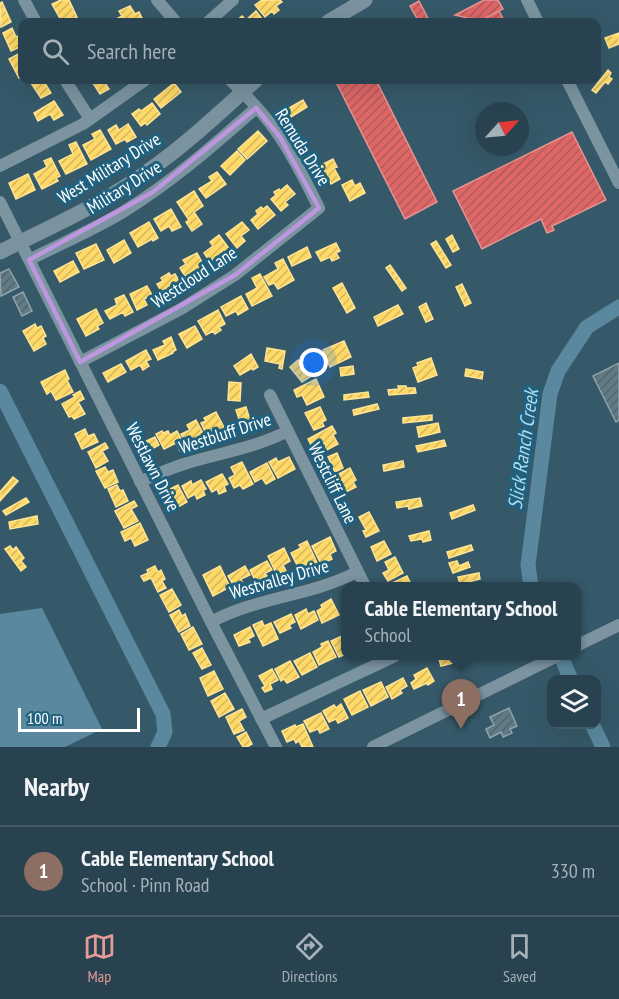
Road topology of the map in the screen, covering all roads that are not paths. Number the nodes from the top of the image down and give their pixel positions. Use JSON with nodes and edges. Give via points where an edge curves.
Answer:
{"nodes":[{"id":1,"x":24,"y":0,"type":"edge"},
{"id":2,"x":158,"y":0,"type":"edge"},
{"id":3,"x":233,"y":0,"type":"edge"},
{"id":4,"x":365,"y":0,"type":"edge"},
{"id":5,"x":527,"y":0,"type":"edge"},
{"id":6,"x":34,"y":18,"type":"edge"},
{"id":7,"x":173,"y":18,"type":"edge"},
{"id":8,"x":213,"y":18,"type":"edge"},
{"id":9,"x":335,"y":18,"type":"edge"},
{"id":10,"x":536,"y":18,"type":"edge"},
{"id":11,"x":68,"y":84,"type":"edge"},
{"id":12,"x":139,"y":84,"type":"edge"},
{"id":13,"x":234,"y":84,"type":"edge"},
{"id":14,"x":252,"y":84,"type":"edge"},
{"id":15,"x":569,"y":84,"type":"edge"},
{"id":16,"x":243,"y":92,"type":"junction"},
{"id":17,"x":256,"y":108,"type":"junction"},
{"id":18,"x":90,"y":119,"type":"junction"},
{"id":19,"x":0,"y":166,"type":"edge"},
{"id":20,"x":619,"y":183,"type":"edge"},
{"id":21,"x":0,"y":202,"type":"edge"},
{"id":22,"x":319,"y":208,"type":"joint"},
{"id":23,"x":20,"y":242,"type":"junction"},
{"id":24,"x":0,"y":252,"type":"edge"},
{"id":25,"x":29,"y":260,"type":"junction"},
{"id":26,"x":80,"y":362,"type":"junction"},
{"id":27,"x":270,"y":395,"type":"dead end"},
{"id":28,"x":288,"y":431,"type":"junction"},
{"id":29,"x":140,"y":482,"type":"junction"},
{"id":30,"x":357,"y":572,"type":"junction"},
{"id":31,"x":363,"y":582,"type":"edge"},
{"id":32,"x":211,"y":622,"type":"junction"},
{"id":33,"x":619,"y":625,"type":"edge"},
{"id":34,"x":581,"y":644,"type":"edge"},
{"id":35,"x":386,"y":660,"type":"edge"},
{"id":36,"x":547,"y":660,"type":"edge"},
{"id":37,"x":261,"y":719,"type":"junction"},
{"id":38,"x":276,"y":747,"type":"edge"},
{"id":39,"x":373,"y":747,"type":"edge"}],
"edges":[{"from":1,"to":6,"type":"street"},
{"from":2,"to":7,"type":"street"},
{"from":3,"to":8,"type":"street"},
{"from":4,"to":9,"type":"main road"},
{"from":5,"to":10,"type":"street"},
{"from":11,"to":18,"type":"street"},
{"from":12,"to":18,"type":"street"},
{"from":13,"to":16,"type":"street","name":"Remuda Drive"},
{"from":14,"to":16,"type":"main road","name":"West Military Drive"},
{"from":15,"to":20,"type":"street"},
{"from":16,"to":17,"type":"street","name":"Remuda Drive"},
{"from":16,"to":23,"type":"main road","name":"West Military Drive","via":[[146,173]]},
{"from":17,"to":22,"type":"street","name":"Remuda Drive","via":[[280,137]]},
{"from":17,"to":25,"type":"street","name":"Military Drive","via":[[215,145],[122,213]]},
{"from":18,"to":19,"type":"street"},
{"from":21,"to":23,"type":"street","name":"Westlawn Drive"},
{"from":22,"to":26,"type":"street","name":"Westcloud Lane","via":[[235,275],[181,309]]},
{"from":23,"to":24,"type":"main road","name":"West Military Drive"},
{"from":23,"to":25,"type":"street","name":"Westlawn Drive"},
{"from":25,"to":26,"type":"street","name":"Westlawn Drive"},
{"from":26,"to":29,"type":"street","name":"Westlawn Drive"},
{"from":27,"to":28,"type":"street","name":"Westcliff Lane"},
{"from":28,"to":29,"type":"street","name":"Westbluff Drive"},
{"from":28,"to":30,"type":"street","name":"Westcliff Lane"},
{"from":29,"to":32,"type":"street","name":"Westlawn Drive"},
{"from":30,"to":31,"type":"street","name":"Westcliff Lane"},
{"from":30,"to":32,"type":"street","name":"Westvalley Drive","via":[[336,582],[238,609]]},
{"from":32,"to":37,"type":"street","name":"Westlawn Drive"},
{"from":33,"to":34,"type":"street"},
{"from":35,"to":37,"type":"street"},
{"from":36,"to":39,"type":"street"},
{"from":37,"to":38,"type":"street","name":"Westlawn Drive"}]}
